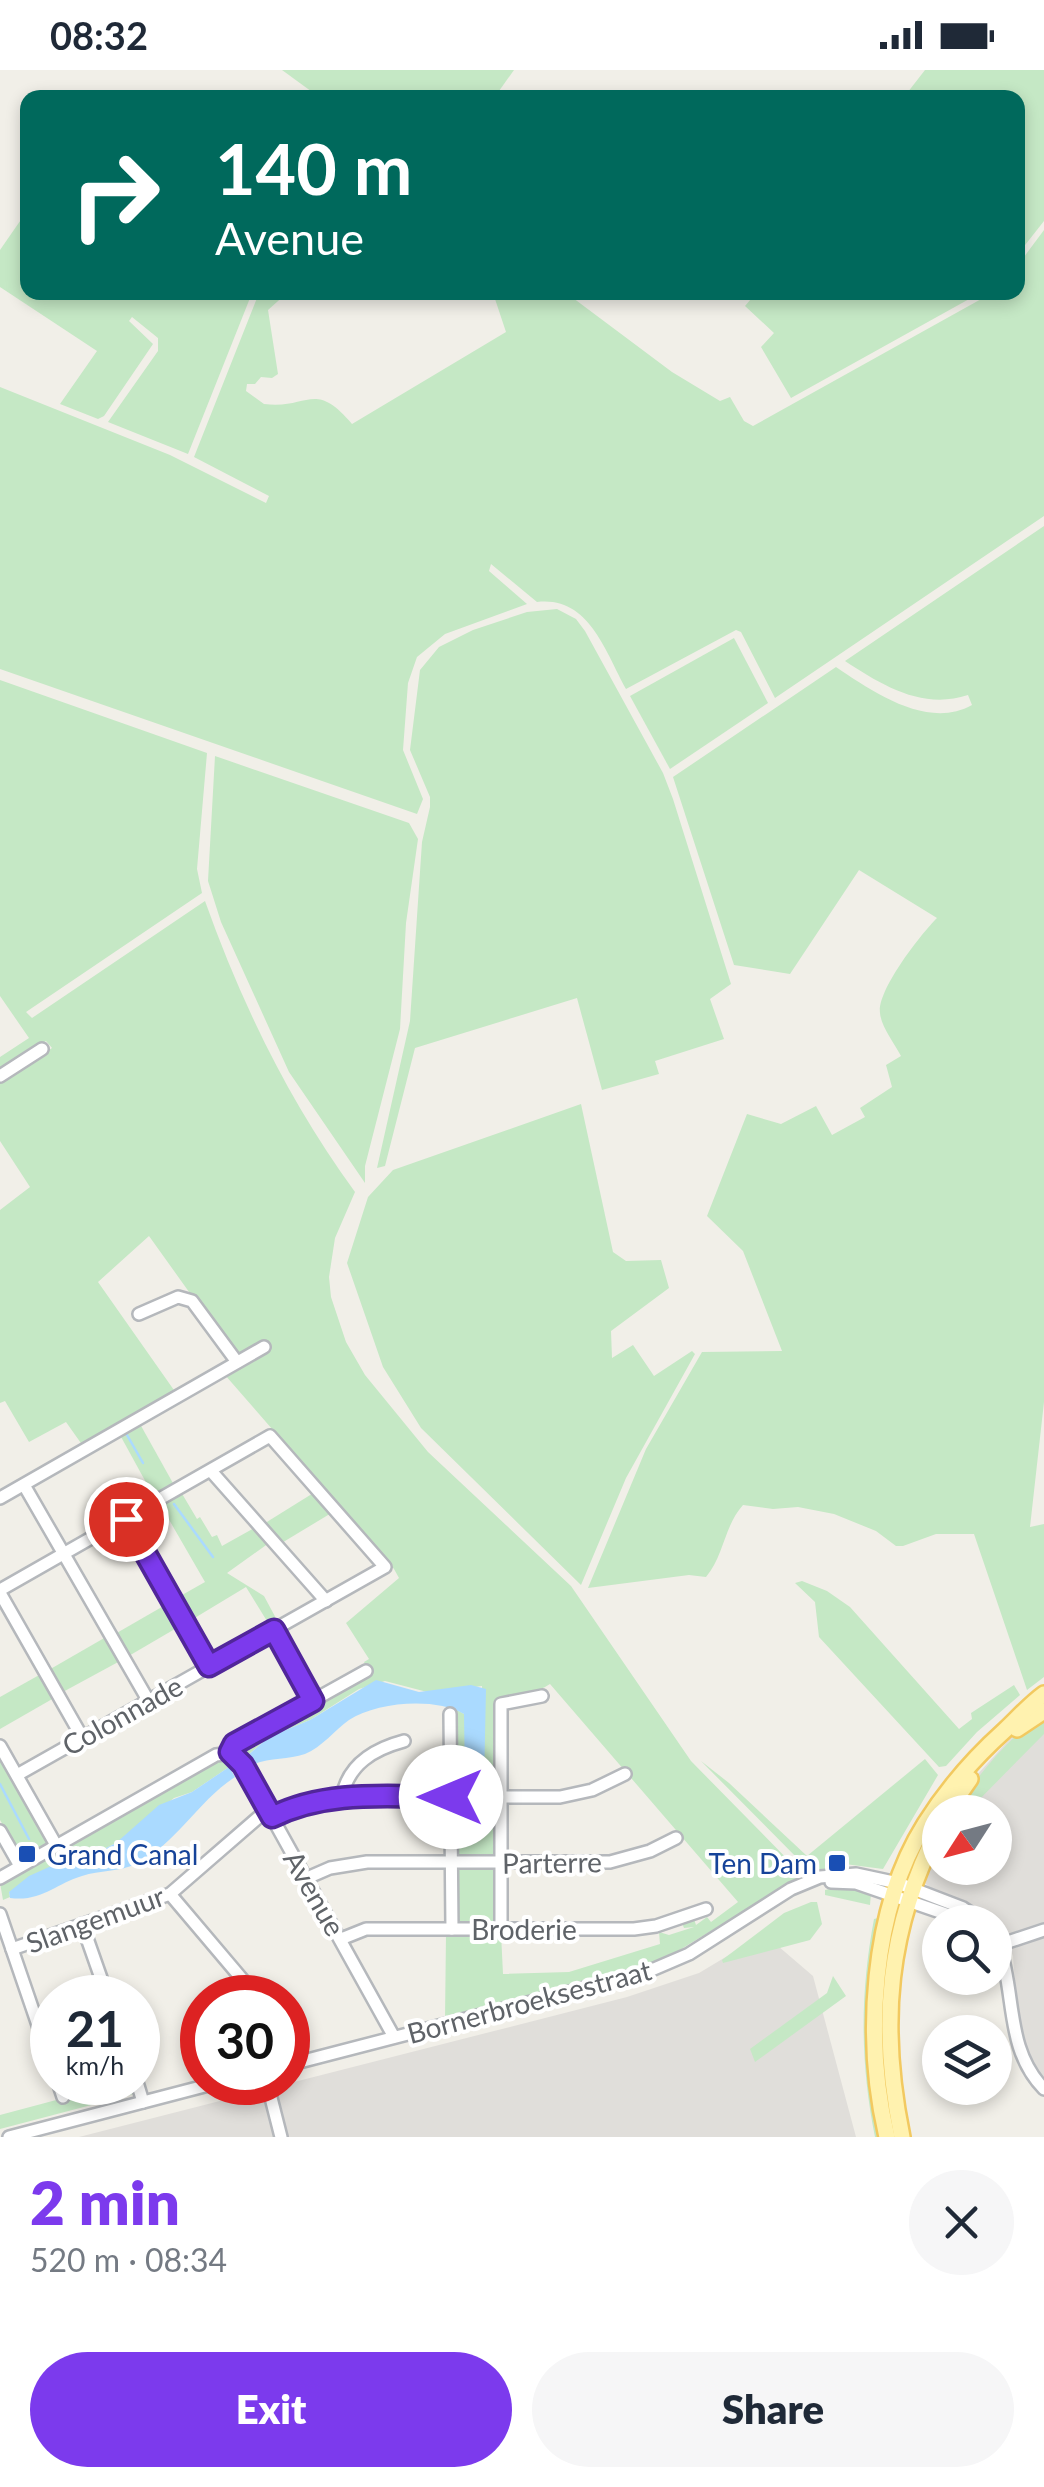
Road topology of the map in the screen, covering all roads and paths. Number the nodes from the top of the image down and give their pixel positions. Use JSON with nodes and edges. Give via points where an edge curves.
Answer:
{"nodes":[{"id":1,"x":42,"y":1050,"type":"dead end"},
{"id":2,"x":0,"y":1076,"type":"edge"},
{"id":3,"x":139,"y":1314,"type":"dead end"},
{"id":4,"x":264,"y":1347,"type":"dead end"},
{"id":5,"x":237,"y":1362,"type":"junction"},
{"id":6,"x":211,"y":1471,"type":"junction"},
{"id":7,"x":24,"y":1485,"type":"junction"},
{"id":8,"x":0,"y":1498,"type":"edge"},
{"id":9,"x":126,"y":1519,"type":"junction"},
{"id":10,"x":63,"y":1552,"type":"junction"},
{"id":11,"x":0,"y":1591,"type":"edge"},
{"id":12,"x":326,"y":1601,"type":"junction"},
{"id":13,"x":274,"y":1630,"type":"junction"},
{"id":14,"x":209,"y":1666,"type":"junction"},
{"id":15,"x":366,"y":1671,"type":"dead end"},
{"id":16,"x":1044,"y":1694,"type":"edge"},
{"id":17,"x":542,"y":1696,"type":"dead end"},
{"id":18,"x":148,"y":1700,"type":"junction"},
{"id":19,"x":313,"y":1701,"type":"junction"},
{"id":20,"x":1044,"y":1711,"type":"edge"},
{"id":21,"x":450,"y":1714,"type":"dead end"},
{"id":22,"x":82,"y":1737,"type":"junction"},
{"id":23,"x":404,"y":1742,"type":"dead end"},
{"id":24,"x":0,"y":1746,"type":"edge"},
{"id":25,"x":230,"y":1752,"type":"junction"},
{"id":26,"x":625,"y":1774,"type":"dead end"},
{"id":27,"x":16,"y":1775,"type":"junction"},
{"id":28,"x":960,"y":1795,"type":"edge"},
{"id":29,"x":342,"y":1796,"type":"junction"},
{"id":30,"x":451,"y":1797,"type":"junction"},
{"id":31,"x":501,"y":1797,"type":"junction"},
{"id":32,"x":270,"y":1813,"type":"junction"},
{"id":33,"x":0,"y":1831,"type":"edge"},
{"id":34,"x":676,"y":1838,"type":"dead end"},
{"id":35,"x":56,"y":1845,"type":"junction"},
{"id":36,"x":922,"y":1858,"type":"edge"},
{"id":37,"x":452,"y":1863,"type":"junction"},
{"id":38,"x":501,"y":1864,"type":"junction"},
{"id":39,"x":20,"y":1866,"type":"junction"},
{"id":40,"x":0,"y":1878,"type":"edge"},
{"id":41,"x":306,"y":1878,"type":"junction"},
{"id":42,"x":903,"y":1892,"type":"junction"},
{"id":43,"x":170,"y":1894,"type":"junction"},
{"id":44,"x":932,"y":1905,"type":"edge"},
{"id":45,"x":953,"y":1905,"type":"edge"},
{"id":46,"x":706,"y":1908,"type":"dead end"},
{"id":47,"x":0,"y":1914,"type":"edge"},
{"id":48,"x":82,"y":1924,"type":"junction"},
{"id":49,"x":452,"y":1929,"type":"junction"},
{"id":50,"x":501,"y":1929,"type":"junction"},
{"id":51,"x":1044,"y":1930,"type":"edge"},
{"id":52,"x":1012,"y":1938,"type":"edge"},
{"id":53,"x":342,"y":1939,"type":"junction"},
{"id":54,"x":12,"y":1949,"type":"junction"},
{"id":55,"x":100,"y":1975,"type":"edge"},
{"id":56,"x":239,"y":1975,"type":"edge"},
{"id":57,"x":1010,"y":1995,"type":"edge"},
{"id":58,"x":30,"y":2002,"type":"edge"},
{"id":59,"x":394,"y":2037,"type":"junction"},
{"id":60,"x":310,"y":2059,"type":"edge"},
{"id":61,"x":1044,"y":2090,"type":"edge"},
{"id":62,"x":132,"y":2105,"type":"edge"},
{"id":63,"x":274,"y":2105,"type":"edge"},
{"id":64,"x":9,"y":2137,"type":"edge"},
{"id":65,"x":282,"y":2137,"type":"edge"},
{"id":66,"x":887,"y":2137,"type":"edge"},
{"id":67,"x":902,"y":2137,"type":"edge"}],
"edges":[{"from":1,"to":2,"type":"street"},
{"from":3,"to":5,"type":"street","via":[[185,1297]]},
{"from":4,"to":5,"type":"street"},
{"from":5,"to":7,"type":"street"},
{"from":6,"to":9,"type":"street"},
{"from":6,"to":12,"type":"street"},
{"from":6,"to":12,"type":"street","name":"Colonnade","via":[[270,1436],[385,1567]]},
{"from":7,"to":8,"type":"street"},
{"from":7,"to":10,"type":"street"},
{"from":9,"to":10,"type":"street"},
{"from":9,"to":14,"type":"street"},
{"from":10,"to":11,"type":"street"},
{"from":10,"to":18,"type":"street"},
{"from":11,"to":22,"type":"street"},
{"from":12,"to":13,"type":"street","name":"Colonnade"},
{"from":13,"to":14,"type":"street","name":"Colonnade"},
{"from":13,"to":19,"type":"street"},
{"from":14,"to":18,"type":"street","name":"Colonnade"},
{"from":15,"to":19,"type":"street"},
{"from":16,"to":42,"type":"main road","via":[[952,1785],[918,1835]]},
{"from":17,"to":31,"type":"street","via":[[501,1704]]},
{"from":18,"to":22,"type":"street","name":"Colonnade"},
{"from":19,"to":25,"type":"street"},
{"from":20,"to":28,"type":"main road","via":[[994,1749]]},
{"from":21,"to":30,"type":"street"},
{"from":22,"to":27,"type":"street","name":"Colonnade"},
{"from":23,"to":29,"type":"street","via":[[382,1747],[356,1766]]},
{"from":24,"to":27,"type":"street"},
{"from":25,"to":32,"type":"street","name":"Avenue"},
{"from":25,"to":35,"type":"street"},
{"from":26,"to":31,"type":"street","via":[[560,1797]]},
{"from":27,"to":35,"type":"street"},
{"from":29,"to":30,"type":"street"},
{"from":29,"to":32,"type":"street"},
{"from":30,"to":31,"type":"street"},
{"from":30,"to":37,"type":"street"},
{"from":31,"to":38,"type":"street"},
{"from":32,"to":41,"type":"street","name":"Avenue"},
{"from":32,"to":43,"type":"street","name":"Slangemuur"},
{"from":33,"to":39,"type":"street"},
{"from":34,"to":38,"type":"street","name":"Parterre","via":[[610,1862]]},
{"from":35,"to":39,"type":"street"},
{"from":36,"to":42,"type":"main road"},
{"from":37,"to":38,"type":"street","name":"Parterre"},
{"from":37,"to":41,"type":"street","name":"Parterre","via":[[367,1862]]},
{"from":37,"to":49,"type":"street"},
{"from":38,"to":50,"type":"street"},
{"from":39,"to":40,"type":"street"},
{"from":41,"to":53,"type":"street","name":"Avenue"},
{"from":42,"to":44,"type":"street"},
{"from":42,"to":45,"type":"street"},
{"from":42,"to":59,"type":"street","name":"Bornerbroeksestraat","via":[[856,1874],[820,1877],[647,1972]]},
{"from":42,"to":66,"type":"main road","via":[[877,1987],[874,2035]]},
{"from":42,"to":67,"type":"main road","via":[[888,2021]]},
{"from":43,"to":48,"type":"street","name":"Slangemuur"},
{"from":43,"to":56,"type":"street"},
{"from":46,"to":50,"type":"street","name":"Broderie","via":[[634,1929]]},
{"from":47,"to":54,"type":"street"},
{"from":48,"to":54,"type":"street","name":"Slangemuur"},
{"from":48,"to":55,"type":"street"},
{"from":49,"to":50,"type":"street","name":"Broderie"},
{"from":49,"to":53,"type":"street","name":"Broderie","via":[[366,1929]]},
{"from":51,"to":52,"type":"street"},
{"from":53,"to":59,"type":"street","name":"Avenue"},
{"from":54,"to":58,"type":"street"},
{"from":57,"to":61,"type":"street","via":[[1016,2043]]},
{"from":59,"to":60,"type":"street","name":"Bornerbroeksestraat"},
{"from":62,"to":64,"type":"street"},
{"from":63,"to":65,"type":"street"}]}
